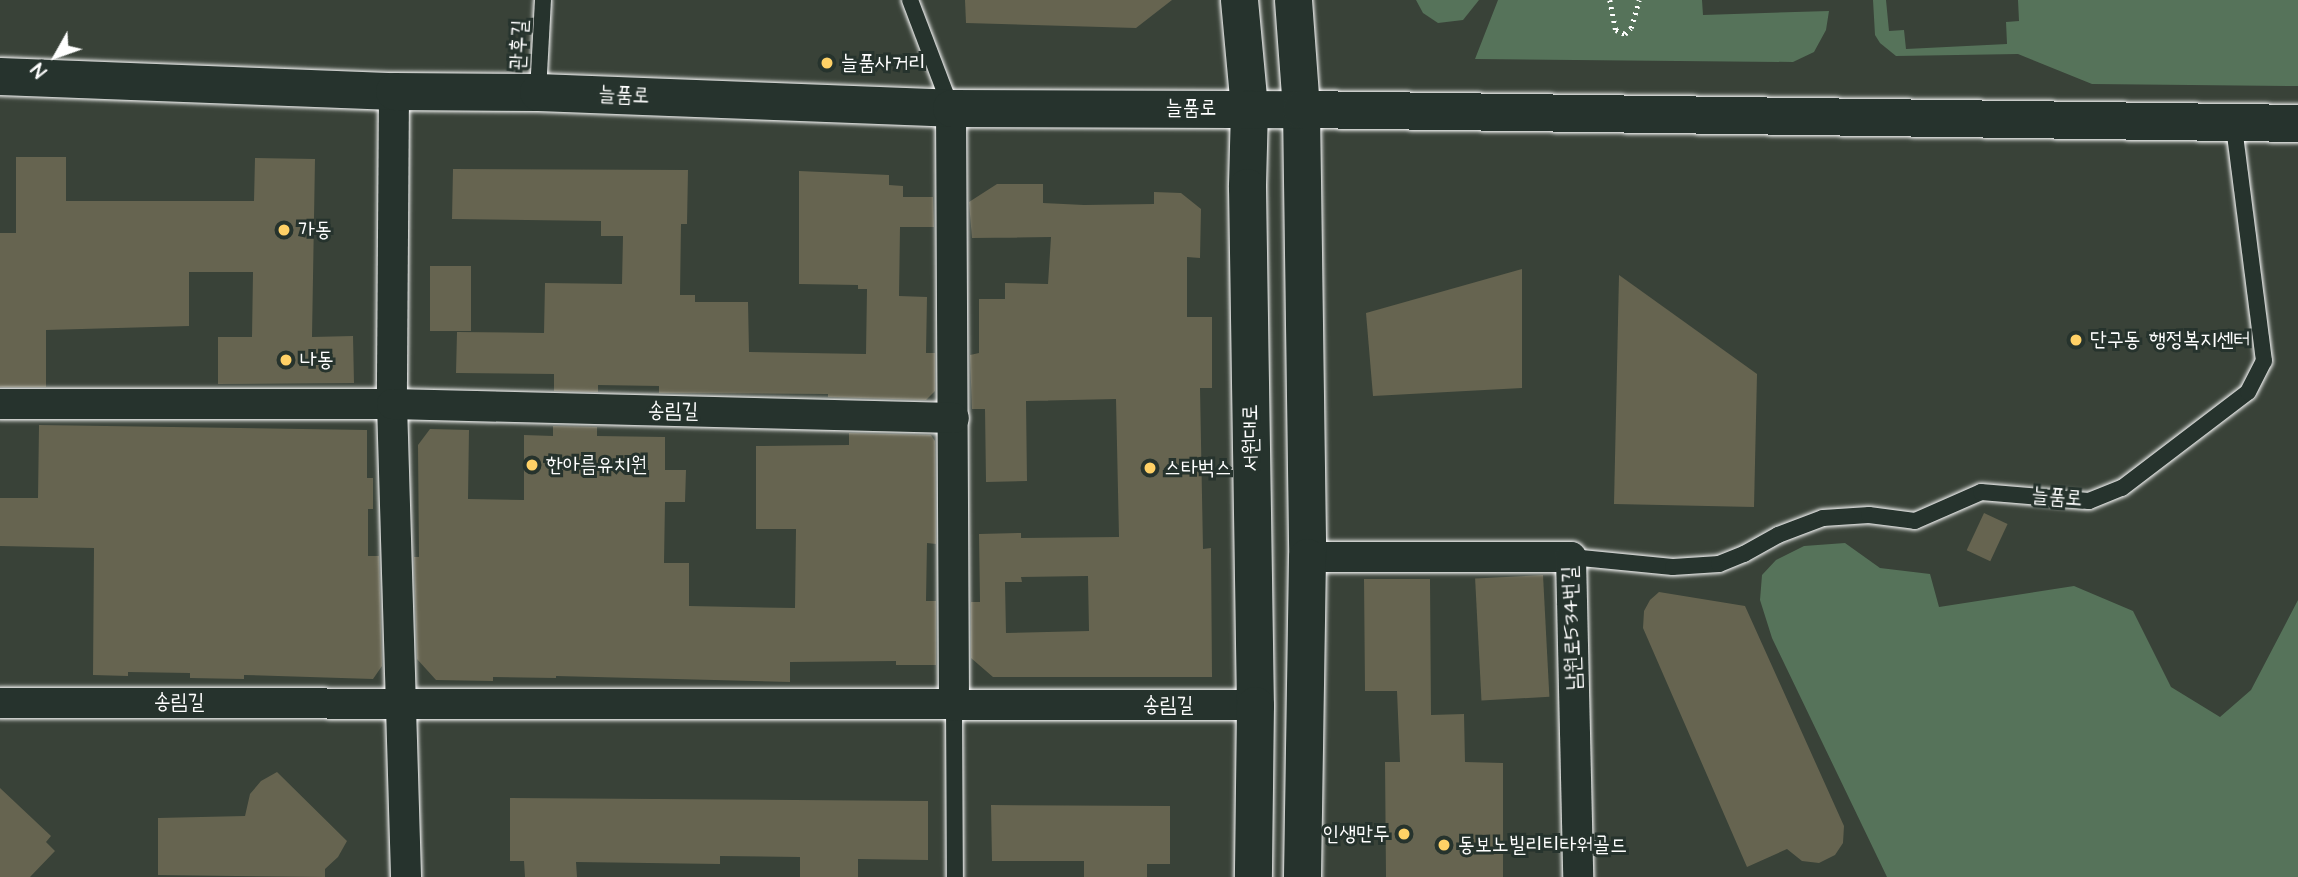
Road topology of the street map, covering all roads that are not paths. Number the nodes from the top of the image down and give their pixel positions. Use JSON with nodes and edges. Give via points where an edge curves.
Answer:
{"nodes":[{"id":1,"x":543,"y":0,"type":"edge"},
{"id":2,"x":910,"y":0,"type":"edge"},
{"id":3,"x":1239,"y":0,"type":"edge"},
{"id":4,"x":1293,"y":0,"type":"edge"},
{"id":5,"x":0,"y":76,"type":"edge"},
{"id":6,"x":394,"y":91,"type":"junction"},
{"id":7,"x":538,"y":92,"type":"junction"},
{"id":8,"x":951,"y":108,"type":"junction"},
{"id":9,"x":1249,"y":108,"type":"junction"},
{"id":10,"x":1301,"y":109,"type":"junction"},
{"id":11,"x":2233,"y":120,"type":"junction"},
{"id":12,"x":2298,"y":123,"type":"edge"},
{"id":13,"x":0,"y":404,"type":"edge"},
{"id":14,"x":391,"y":404,"type":"junction"},
{"id":15,"x":954,"y":418,"type":"junction"},
{"id":16,"x":1307,"y":557,"type":"junction"},
{"id":17,"x":1571,"y":557,"type":"junction"},
{"id":18,"x":401,"y":701,"type":"junction"},
{"id":19,"x":0,"y":703,"type":"edge"},
{"id":20,"x":1255,"y":705,"type":"junction"},
{"id":21,"x":954,"y":706,"type":"junction"},
{"id":22,"x":406,"y":877,"type":"edge"},
{"id":23,"x":955,"y":877,"type":"edge"},
{"id":24,"x":1253,"y":877,"type":"edge"},
{"id":25,"x":1302,"y":877,"type":"edge"},
{"id":26,"x":1578,"y":877,"type":"edge"}],
"edges":[{"from":1,"to":7,"type":"lane","name":"관후길"},
{"from":2,"to":8,"type":"lane"},
{"from":3,"to":9,"type":"street","name":"서원대로"},
{"from":4,"to":10,"type":"street"},
{"from":5,"to":6,"type":"street","name":"늘품로"},
{"from":6,"to":7,"type":"street","name":"늘품로"},
{"from":6,"to":14,"type":"street"},
{"from":7,"to":8,"type":"street","name":"늘품로"},
{"from":8,"to":9,"type":"street","name":"늘품로"},
{"from":8,"to":15,"type":"street"},
{"from":9,"to":10,"type":"street","name":"늘품로"},
{"from":9,"to":20,"type":"street","name":"서원대로"},
{"from":10,"to":11,"type":"street"},
{"from":10,"to":16,"type":"street"},
{"from":11,"to":12,"type":"street"},
{"from":11,"to":17,"type":"lane","name":"늘품로","via":[[2264,361],[2248,392],[2122,488],[2089,500],[1981,492],[1915,521],[1823,518],[1719,564],[1673,567]]},
{"from":13,"to":14,"type":"street","name":"송림길"},
{"from":14,"to":15,"type":"street","name":"송림길"},
{"from":14,"to":18,"type":"street"},
{"from":15,"to":21,"type":"street"},
{"from":16,"to":17,"type":"street","name":"남원로534번길"},
{"from":16,"to":25,"type":"street"},
{"from":17,"to":26,"type":"street","name":"남원로534번길"},
{"from":18,"to":19,"type":"street","name":"송림길"},
{"from":18,"to":21,"type":"street","name":"송림길"},
{"from":18,"to":22,"type":"street"},
{"from":20,"to":21,"type":"street","name":"송림길"},
{"from":20,"to":24,"type":"street","name":"서원대로"},
{"from":21,"to":23,"type":"lane"}]}
